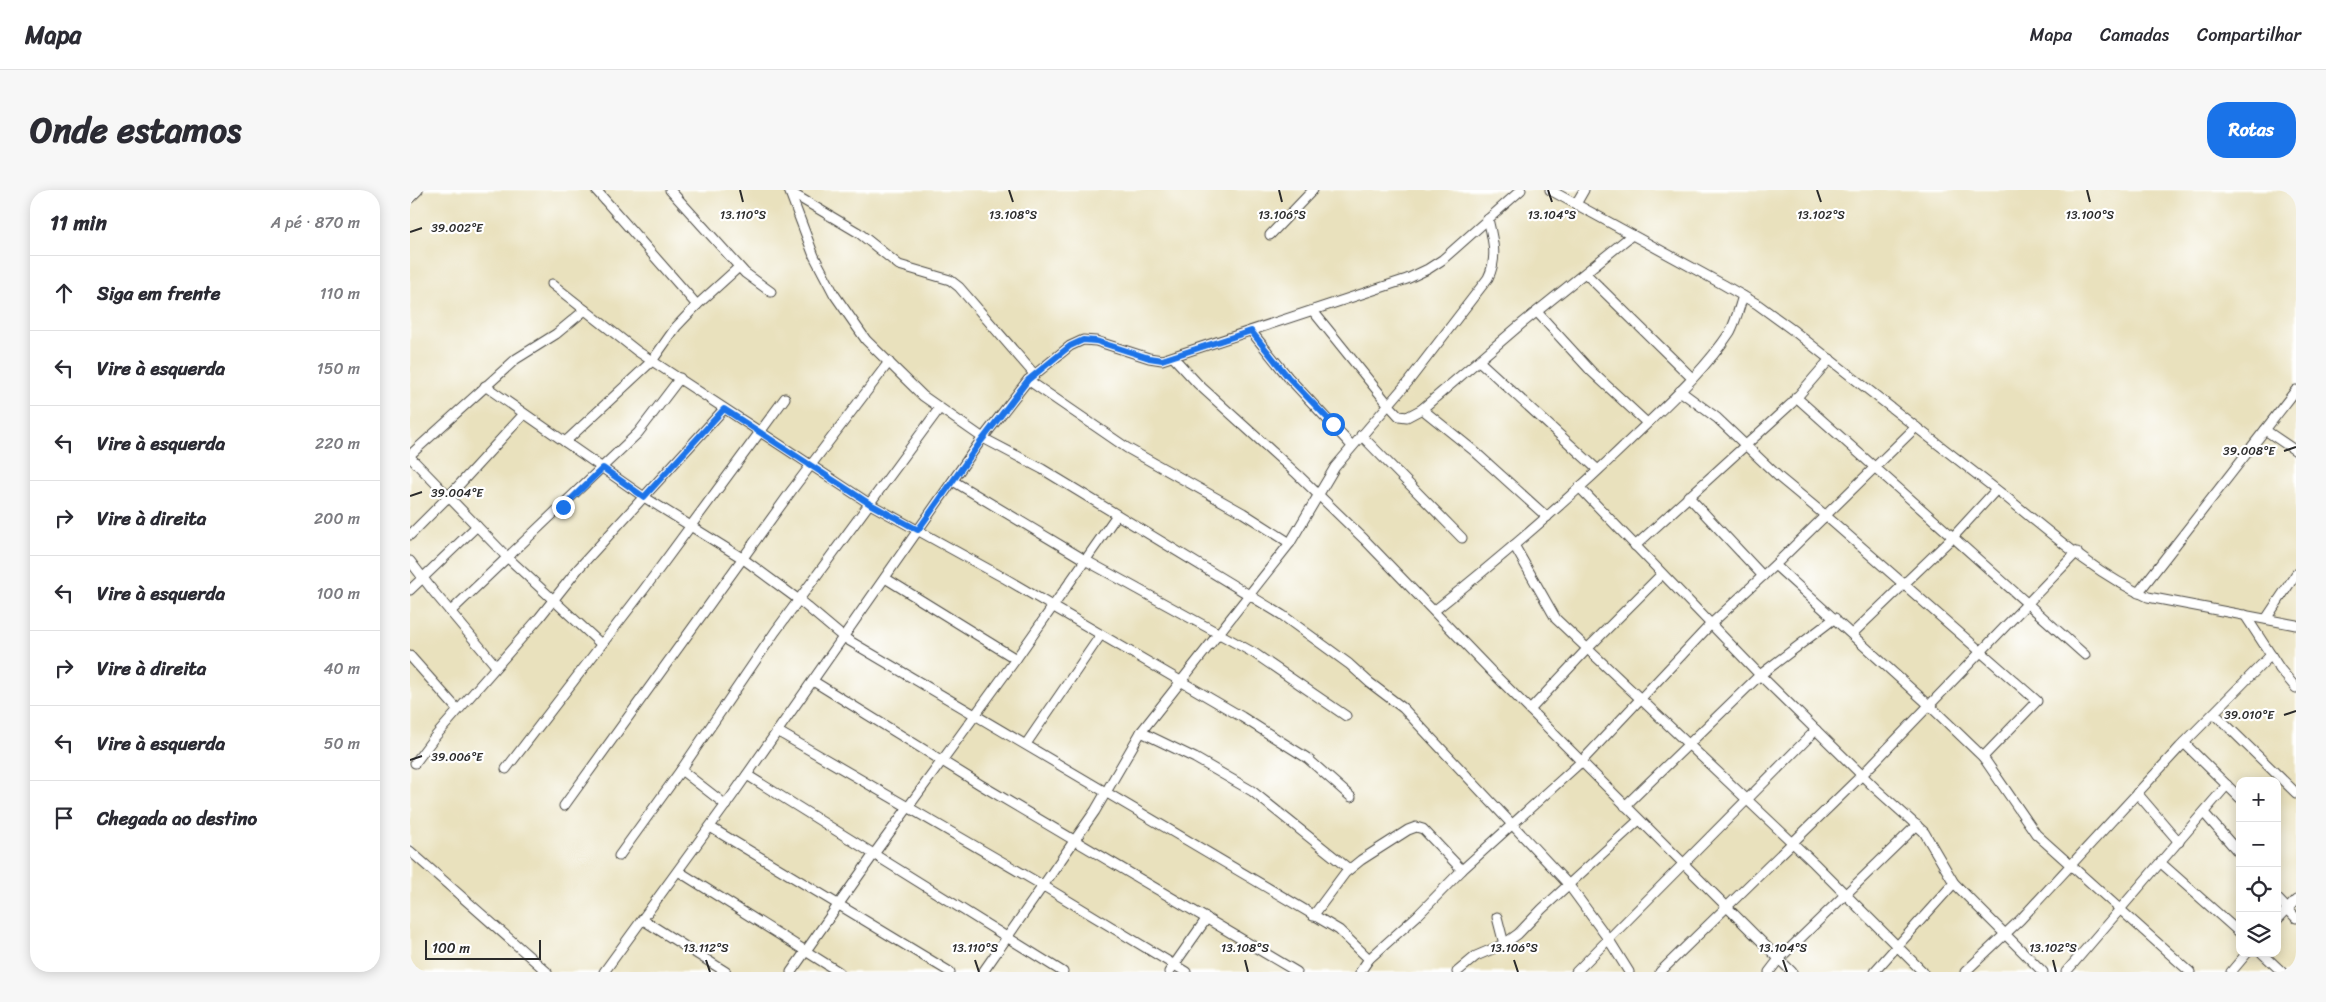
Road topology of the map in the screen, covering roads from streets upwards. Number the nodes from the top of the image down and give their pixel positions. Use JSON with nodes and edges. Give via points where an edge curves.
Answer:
{"nodes":[{"id":1,"x":418,"y":190,"type":"edge"},
{"id":2,"x":596,"y":190,"type":"edge"},
{"id":3,"x":670,"y":190,"type":"edge"},
{"id":4,"x":1313,"y":190,"type":"edge"},
{"id":5,"x":1521,"y":190,"type":"edge"},
{"id":6,"x":1550,"y":190,"type":"edge"},
{"id":7,"x":1584,"y":190,"type":"edge"},
{"id":8,"x":790,"y":191,"type":"edge"},
{"id":9,"x":410,"y":198,"type":"edge"},
{"id":10,"x":1576,"y":204,"type":"junction"},
{"id":11,"x":1488,"y":219,"type":"junction"},
{"id":12,"x":1270,"y":235,"type":"dead end"},
{"id":13,"x":1632,"y":235,"type":"junction"},
{"id":14,"x":740,"y":267,"type":"junction"},
{"id":15,"x":1586,"y":274,"type":"junction"},
{"id":16,"x":552,"y":284,"type":"dead end"},
{"id":17,"x":771,"y":292,"type":"dead end"},
{"id":18,"x":1743,"y":296,"type":"junction"},
{"id":19,"x":697,"y":305,"type":"junction"},
{"id":20,"x":585,"y":310,"type":"junction"},
{"id":21,"x":1313,"y":310,"type":"junction"},
{"id":22,"x":1537,"y":312,"type":"junction"},
{"id":23,"x":1251,"y":331,"type":"junction"},
{"id":24,"x":1173,"y":357,"type":"junction"},
{"id":25,"x":1830,"y":359,"type":"junction"},
{"id":26,"x":1479,"y":360,"type":"junction"},
{"id":27,"x":652,"y":361,"type":"junction"},
{"id":28,"x":888,"y":362,"type":"junction"},
{"id":29,"x":680,"y":378,"type":"junction"},
{"id":30,"x":1031,"y":378,"type":"junction"},
{"id":31,"x":1692,"y":378,"type":"junction"},
{"id":32,"x":485,"y":386,"type":"junction"},
{"id":33,"x":2296,"y":390,"type":"edge"},
{"id":34,"x":1680,"y":391,"type":"junction"},
{"id":35,"x":1796,"y":397,"type":"junction"},
{"id":36,"x":785,"y":398,"type":"dead end"},
{"id":37,"x":1388,"y":404,"type":"junction"},
{"id":38,"x":939,"y":408,"type":"junction"},
{"id":39,"x":724,"y":409,"type":"junction"},
{"id":40,"x":1422,"y":409,"type":"junction"},
{"id":41,"x":524,"y":414,"type":"junction"},
{"id":42,"x":1647,"y":423,"type":"junction"},
{"id":43,"x":1916,"y":427,"type":"junction"},
{"id":44,"x":2265,"y":430,"type":"junction"},
{"id":45,"x":761,"y":431,"type":"junction"},
{"id":46,"x":1361,"y":435,"type":"junction"},
{"id":47,"x":983,"y":438,"type":"junction"},
{"id":48,"x":565,"y":442,"type":"junction"},
{"id":49,"x":1745,"y":445,"type":"junction"},
{"id":50,"x":1352,"y":446,"type":"junction"},
{"id":51,"x":2296,"y":451,"type":"edge"},
{"id":52,"x":410,"y":456,"type":"edge"},
{"id":53,"x":811,"y":465,"type":"junction"},
{"id":54,"x":603,"y":468,"type":"junction"},
{"id":55,"x":1876,"y":468,"type":"junction"},
{"id":56,"x":1598,"y":470,"type":"junction"},
{"id":57,"x":953,"y":481,"type":"junction"},
{"id":58,"x":1579,"y":487,"type":"junction"},
{"id":59,"x":1996,"y":490,"type":"junction"},
{"id":60,"x":1319,"y":496,"type":"junction"},
{"id":61,"x":1688,"y":496,"type":"junction"},
{"id":62,"x":448,"y":497,"type":"junction"},
{"id":63,"x":644,"y":497,"type":"junction"},
{"id":64,"x":870,"y":504,"type":"junction"},
{"id":65,"x":1117,"y":515,"type":"junction"},
{"id":66,"x":1826,"y":516,"type":"junction"},
{"id":67,"x":1547,"y":517,"type":"junction"},
{"id":68,"x":691,"y":525,"type":"junction"},
{"id":69,"x":477,"y":526,"type":"junction"},
{"id":70,"x":918,"y":530,"type":"junction"},
{"id":71,"x":410,"y":535,"type":"edge"},
{"id":72,"x":1952,"y":537,"type":"junction"},
{"id":73,"x":1462,"y":538,"type":"dead end"},
{"id":74,"x":1290,"y":543,"type":"junction"},
{"id":75,"x":1514,"y":545,"type":"junction"},
{"id":76,"x":1635,"y":546,"type":"junction"},
{"id":77,"x":2077,"y":552,"type":"junction"},
{"id":78,"x":506,"y":557,"type":"junction"},
{"id":79,"x":742,"y":558,"type":"junction"},
{"id":80,"x":1085,"y":560,"type":"junction"},
{"id":81,"x":410,"y":562,"type":"edge"},
{"id":82,"x":1775,"y":565,"type":"junction"},
{"id":83,"x":1662,"y":574,"type":"junction"},
{"id":84,"x":2296,"y":574,"type":"edge"},
{"id":85,"x":1763,"y":576,"type":"junction"},
{"id":86,"x":422,"y":578,"type":"junction"},
{"id":87,"x":885,"y":578,"type":"junction"},
{"id":88,"x":1903,"y":585,"type":"junction"},
{"id":89,"x":410,"y":590,"type":"edge"},
{"id":90,"x":2138,"y":592,"type":"junction"},
{"id":91,"x":1248,"y":595,"type":"junction"},
{"id":92,"x":553,"y":600,"type":"junction"},
{"id":93,"x":799,"y":600,"type":"junction"},
{"id":94,"x":2028,"y":604,"type":"junction"},
{"id":95,"x":1053,"y":607,"type":"junction"},
{"id":96,"x":1434,"y":611,"type":"junction"},
{"id":97,"x":450,"y":612,"type":"junction"},
{"id":98,"x":2244,"y":615,"type":"junction"},
{"id":99,"x":1835,"y":618,"type":"junction"},
{"id":100,"x":2266,"y":619,"type":"junction"},
{"id":101,"x":1711,"y":624,"type":"junction"},
{"id":102,"x":2296,"y":624,"type":"edge"},
{"id":103,"x":1852,"y":634,"type":"junction"},
{"id":104,"x":1219,"y":635,"type":"junction"},
{"id":105,"x":1100,"y":636,"type":"junction"},
{"id":106,"x":843,"y":637,"type":"junction"},
{"id":107,"x":601,"y":644,"type":"junction"},
{"id":108,"x":1588,"y":648,"type":"junction"},
{"id":109,"x":1981,"y":653,"type":"junction"},
{"id":110,"x":2085,"y":654,"type":"dead end"},
{"id":111,"x":2271,"y":655,"type":"junction"},
{"id":112,"x":410,"y":656,"type":"edge"},
{"id":113,"x":1016,"y":659,"type":"junction"},
{"id":114,"x":496,"y":666,"type":"junction"},
{"id":115,"x":1760,"y":675,"type":"junction"},
{"id":116,"x":813,"y":681,"type":"junction"},
{"id":117,"x":1179,"y":681,"type":"junction"},
{"id":118,"x":2296,"y":688,"type":"edge"},
{"id":119,"x":1640,"y":699,"type":"junction"},
{"id":120,"x":1929,"y":705,"type":"junction"},
{"id":121,"x":458,"y":710,"type":"junction"},
{"id":122,"x":1530,"y":710,"type":"junction"},
{"id":123,"x":2214,"y":713,"type":"junction"},
{"id":124,"x":976,"y":714,"type":"junction"},
{"id":125,"x":1346,"y":716,"type":"dead end"},
{"id":126,"x":1816,"y":730,"type":"junction"},
{"id":127,"x":777,"y":732,"type":"junction"},
{"id":128,"x":1141,"y":732,"type":"junction"},
{"id":129,"x":2184,"y":743,"type":"junction"},
{"id":130,"x":1026,"y":744,"type":"junction"},
{"id":131,"x":1689,"y":745,"type":"junction"},
{"id":132,"x":1983,"y":757,"type":"junction"},
{"id":133,"x":942,"y":761,"type":"junction"},
{"id":134,"x":1581,"y":762,"type":"junction"},
{"id":135,"x":416,"y":763,"type":"dead end"},
{"id":136,"x":506,"y":769,"type":"dead end"},
{"id":137,"x":681,"y":770,"type":"junction"},
{"id":138,"x":1862,"y":775,"type":"junction"},
{"id":139,"x":746,"y":776,"type":"junction"},
{"id":140,"x":2227,"y":785,"type":"junction"},
{"id":141,"x":1105,"y":793,"type":"junction"},
{"id":142,"x":2137,"y":793,"type":"junction"},
{"id":143,"x":2296,"y":793,"type":"edge"},
{"id":144,"x":2236,"y":794,"type":"edge"},
{"id":145,"x":1350,"y":797,"type":"dead end"},
{"id":146,"x":1748,"y":800,"type":"junction"},
{"id":147,"x":726,"y":805,"type":"junction"},
{"id":148,"x":564,"y":806,"type":"dead end"},
{"id":149,"x":1625,"y":806,"type":"junction"},
{"id":150,"x":910,"y":808,"type":"junction"},
{"id":151,"x":2204,"y":813,"type":"junction"},
{"id":152,"x":1639,"y":820,"type":"junction"},
{"id":153,"x":1917,"y":825,"type":"junction"},
{"id":154,"x":1511,"y":826,"type":"junction"},
{"id":155,"x":710,"y":827,"type":"junction"},
{"id":156,"x":1074,"y":840,"type":"junction"},
{"id":157,"x":1792,"y":842,"type":"junction"},
{"id":158,"x":2179,"y":842,"type":"junction"},
{"id":159,"x":2236,"y":849,"type":"edge"},
{"id":160,"x":410,"y":852,"type":"edge"},
{"id":161,"x":874,"y":854,"type":"junction"},
{"id":162,"x":619,"y":856,"type":"dead end"},
{"id":163,"x":1684,"y":863,"type":"junction"},
{"id":164,"x":2161,"y":863,"type":"junction"},
{"id":165,"x":2070,"y":865,"type":"junction"},
{"id":166,"x":1349,"y":869,"type":"junction"},
{"id":167,"x":1462,"y":870,"type":"junction"},
{"id":168,"x":678,"y":871,"type":"junction"},
{"id":169,"x":1954,"y":883,"type":"junction"},
{"id":170,"x":1568,"y":884,"type":"junction"},
{"id":171,"x":1042,"y":885,"type":"junction"},
{"id":172,"x":1846,"y":894,"type":"junction"},
{"id":173,"x":2296,"y":900,"type":"edge"},
{"id":174,"x":2281,"y":902,"type":"edge"},
{"id":175,"x":838,"y":904,"type":"junction"},
{"id":176,"x":1727,"y":906,"type":"junction"},
{"id":177,"x":2119,"y":909,"type":"junction"},
{"id":178,"x":2287,"y":909,"type":"junction"},
{"id":179,"x":1313,"y":916,"type":"junction"},
{"id":180,"x":2281,"y":916,"type":"edge"},
{"id":181,"x":1497,"y":917,"type":"dead end"},
{"id":182,"x":1207,"y":918,"type":"junction"},
{"id":183,"x":2296,"y":918,"type":"edge"},
{"id":184,"x":643,"y":920,"type":"junction"},
{"id":185,"x":2236,"y":929,"type":"edge"},
{"id":186,"x":2005,"y":934,"type":"junction"},
{"id":187,"x":1007,"y":937,"type":"junction"},
{"id":188,"x":1609,"y":940,"type":"junction"},
{"id":189,"x":1504,"y":944,"type":"junction"},
{"id":190,"x":1896,"y":945,"type":"junction"},
{"id":191,"x":806,"y":952,"type":"junction"},
{"id":192,"x":2244,"y":957,"type":"edge"},
{"id":193,"x":2266,"y":957,"type":"edge"},
{"id":194,"x":1369,"y":959,"type":"junction"},
{"id":195,"x":1779,"y":959,"type":"junction"},
{"id":196,"x":1171,"y":968,"type":"edge"},
{"id":197,"x":609,"y":971,"type":"edge"},
{"id":198,"x":547,"y":972,"type":"edge"},
{"id":199,"x":726,"y":972,"type":"edge"},
{"id":200,"x":791,"y":972,"type":"edge"},
{"id":201,"x":839,"y":972,"type":"edge"},
{"id":202,"x":950,"y":972,"type":"edge"},
{"id":203,"x":983,"y":972,"type":"edge"},
{"id":204,"x":1062,"y":972,"type":"edge"},
{"id":205,"x":1186,"y":972,"type":"edge"},
{"id":206,"x":1297,"y":972,"type":"edge"},
{"id":207,"x":1360,"y":972,"type":"edge"},
{"id":208,"x":1457,"y":972,"type":"edge"},
{"id":209,"x":1576,"y":972,"type":"edge"},
{"id":210,"x":1629,"y":972,"type":"edge"},
{"id":211,"x":1660,"y":972,"type":"edge"},
{"id":212,"x":1769,"y":972,"type":"edge"},
{"id":213,"x":1792,"y":972,"type":"edge"},
{"id":214,"x":1874,"y":972,"type":"edge"},
{"id":215,"x":1923,"y":972,"type":"edge"},
{"id":216,"x":1966,"y":972,"type":"edge"},
{"id":217,"x":2043,"y":972,"type":"edge"},
{"id":218,"x":2066,"y":972,"type":"edge"},
{"id":219,"x":2190,"y":972,"type":"edge"},
{"id":220,"x":2231,"y":972,"type":"edge"},
{"id":221,"x":2282,"y":972,"type":"edge"}],
"edges":[{"from":1,"to":9,"type":"street"},
{"from":2,"to":19,"type":"street"},
{"from":3,"to":14,"type":"street"},
{"from":4,"to":12,"type":"street"},
{"from":5,"to":11,"type":"street"},
{"from":6,"to":10,"type":"street"},
{"from":7,"to":10,"type":"street"},
{"from":8,"to":28,"type":"street","via":[[814,256],[834,294],[866,340]]},
{"from":8,"to":30,"type":"street","via":[[859,233],[899,265],[950,280]]},
{"from":10,"to":13,"type":"street"},
{"from":11,"to":21,"type":"street","via":[[1428,269],[1407,280]]},
{"from":11,"to":37,"type":"street","via":[[1494,241],[1495,265],[1488,278]]},
{"from":13,"to":15,"type":"street"},
{"from":13,"to":18,"type":"street"},
{"from":14,"to":17,"type":"street"},
{"from":14,"to":19,"type":"street"},
{"from":15,"to":22,"type":"street"},
{"from":15,"to":31,"type":"street"},
{"from":16,"to":20,"type":"street"},
{"from":18,"to":25,"type":"street"},
{"from":18,"to":31,"type":"street","via":[[1730,331]]},
{"from":19,"to":27,"type":"street"},
{"from":20,"to":27,"type":"street"},
{"from":20,"to":32,"type":"street","via":[[556,334],[516,359]]},
{"from":21,"to":23,"type":"street"},
{"from":21,"to":37,"type":"street"},
{"from":22,"to":26,"type":"street"},
{"from":22,"to":42,"type":"street","via":[[1591,371]]},
{"from":23,"to":24,"type":"street"},
{"from":23,"to":50,"type":"street","via":[[1288,377]]},
{"from":24,"to":30,"type":"street","via":[[1162,360],[1149,358],[1083,340],[1070,346]]},
{"from":24,"to":60,"type":"street"},
{"from":25,"to":35,"type":"street"},
{"from":25,"to":43,"type":"street"},
{"from":26,"to":40,"type":"street"},
{"from":26,"to":56,"type":"street"},
{"from":27,"to":29,"type":"street"},
{"from":27,"to":48,"type":"street"},
{"from":28,"to":38,"type":"street"},
{"from":28,"to":53,"type":"street"},
{"from":29,"to":39,"type":"street"},
{"from":29,"to":54,"type":"street","via":[[638,433]]},
{"from":30,"to":47,"type":"street"},
{"from":30,"to":74,"type":"street","via":[[1127,448]]},
{"from":31,"to":34,"type":"street"},
{"from":32,"to":41,"type":"street"},
{"from":32,"to":52,"type":"street"},
{"from":33,"to":44,"type":"street"},
{"from":34,"to":42,"type":"street"},
{"from":34,"to":49,"type":"street"},
{"from":35,"to":49,"type":"street"},
{"from":35,"to":55,"type":"street"},
{"from":36,"to":45,"type":"street"},
{"from":37,"to":40,"type":"street","via":[[1399,416],[1406,417]]},
{"from":37,"to":46,"type":"street"},
{"from":38,"to":47,"type":"street"},
{"from":38,"to":64,"type":"street"},
{"from":39,"to":45,"type":"street"},
{"from":39,"to":63,"type":"street"},
{"from":40,"to":67,"type":"street"},
{"from":41,"to":48,"type":"street"},
{"from":41,"to":62,"type":"street"},
{"from":42,"to":56,"type":"street"},
{"from":43,"to":55,"type":"street"},
{"from":43,"to":59,"type":"street"},
{"from":44,"to":51,"type":"street"},
{"from":44,"to":90,"type":"street"},
{"from":45,"to":53,"type":"street"},
{"from":45,"to":68,"type":"street"},
{"from":46,"to":50,"type":"street"},
{"from":46,"to":73,"type":"street"},
{"from":47,"to":57,"type":"street"},
{"from":47,"to":65,"type":"street","via":[[1042,469]]},
{"from":48,"to":54,"type":"street"},
{"from":49,"to":61,"type":"street"},
{"from":49,"to":66,"type":"street"},
{"from":50,"to":60,"type":"street","via":[[1335,467]]},
{"from":52,"to":62,"type":"street"},
{"from":53,"to":64,"type":"street"},
{"from":53,"to":79,"type":"street"},
{"from":54,"to":63,"type":"street"},
{"from":54,"to":78,"type":"street"},
{"from":55,"to":66,"type":"street"},
{"from":55,"to":72,"type":"street"},
{"from":56,"to":58,"type":"street"},
{"from":57,"to":70,"type":"street"},
{"from":57,"to":80,"type":"street"},
{"from":58,"to":67,"type":"street"},
{"from":58,"to":76,"type":"street"},
{"from":59,"to":72,"type":"street"},
{"from":59,"to":77,"type":"street"},
{"from":60,"to":74,"type":"street"},
{"from":60,"to":96,"type":"street"},
{"from":61,"to":76,"type":"street"},
{"from":61,"to":85,"type":"street"},
{"from":62,"to":69,"type":"street"},
{"from":62,"to":71,"type":"street"},
{"from":63,"to":68,"type":"street"},
{"from":63,"to":92,"type":"street"},
{"from":64,"to":70,"type":"street"},
{"from":64,"to":93,"type":"street"},
{"from":65,"to":80,"type":"street"},
{"from":65,"to":91,"type":"street"},
{"from":66,"to":82,"type":"street"},
{"from":66,"to":88,"type":"street"},
{"from":67,"to":75,"type":"street"},
{"from":68,"to":79,"type":"street"},
{"from":68,"to":107,"type":"street"},
{"from":69,"to":78,"type":"street"},
{"from":69,"to":86,"type":"street"},
{"from":70,"to":87,"type":"street"},
{"from":70,"to":95,"type":"street"},
{"from":72,"to":88,"type":"street"},
{"from":72,"to":94,"type":"street"},
{"from":74,"to":91,"type":"street"},
{"from":75,"to":96,"type":"street"},
{"from":75,"to":108,"type":"street","via":[[1556,619]]},
{"from":76,"to":83,"type":"street"},
{"from":77,"to":90,"type":"street","via":[[2105,574]]},
{"from":77,"to":94,"type":"street"},
{"from":78,"to":92,"type":"street"},
{"from":78,"to":97,"type":"street"},
{"from":79,"to":93,"type":"street"},
{"from":79,"to":148,"type":"street"},
{"from":80,"to":95,"type":"street"},
{"from":80,"to":104,"type":"street"},
{"from":81,"to":86,"type":"street"},
{"from":82,"to":85,"type":"street"},
{"from":82,"to":99,"type":"street"},
{"from":83,"to":101,"type":"street"},
{"from":83,"to":108,"type":"street"},
{"from":84,"to":100,"type":"street"},
{"from":85,"to":101,"type":"street"},
{"from":86,"to":89,"type":"street"},
{"from":86,"to":97,"type":"street"},
{"from":87,"to":106,"type":"street"},
{"from":87,"to":113,"type":"street"},
{"from":88,"to":103,"type":"street"},
{"from":88,"to":109,"type":"street"},
{"from":90,"to":98,"type":"street","via":[[2148,597]]},
{"from":91,"to":104,"type":"street"},
{"from":91,"to":154,"type":"street","via":[[1312,635],[1403,708]]},
{"from":92,"to":107,"type":"street"},
{"from":92,"to":114,"type":"street"},
{"from":93,"to":106,"type":"street"},
{"from":93,"to":137,"type":"street"},
{"from":94,"to":109,"type":"street"},
{"from":94,"to":110,"type":"street"},
{"from":95,"to":105,"type":"street"},
{"from":95,"to":113,"type":"street"},
{"from":96,"to":122,"type":"street"},
{"from":97,"to":114,"type":"street"},
{"from":98,"to":100,"type":"street"},
{"from":98,"to":111,"type":"street"},
{"from":99,"to":103,"type":"street"},
{"from":99,"to":115,"type":"street"},
{"from":100,"to":102,"type":"street"},
{"from":101,"to":115,"type":"street"},
{"from":101,"to":119,"type":"street"},
{"from":103,"to":120,"type":"street"},
{"from":104,"to":117,"type":"street"},
{"from":104,"to":125,"type":"street","via":[[1254,654]]},
{"from":105,"to":117,"type":"street","via":[[1128,649]]},
{"from":105,"to":130,"type":"street"},
{"from":106,"to":116,"type":"street"},
{"from":106,"to":124,"type":"street"},
{"from":107,"to":136,"type":"street"},
{"from":108,"to":119,"type":"street"},
{"from":108,"to":122,"type":"street"},
{"from":109,"to":120,"type":"street"},
{"from":109,"to":132,"type":"street","via":[[2037,701]]},
{"from":111,"to":118,"type":"street"},
{"from":111,"to":123,"type":"street"},
{"from":112,"to":121,"type":"street"},
{"from":113,"to":124,"type":"street"},
{"from":114,"to":121,"type":"street"},
{"from":115,"to":126,"type":"street"},
{"from":115,"to":131,"type":"street"},
{"from":116,"to":127,"type":"street"},
{"from":116,"to":133,"type":"street"},
{"from":117,"to":128,"type":"street"},
{"from":117,"to":145,"type":"street","via":[[1307,758]]},
{"from":119,"to":131,"type":"street"},
{"from":119,"to":134,"type":"street"},
{"from":120,"to":132,"type":"street"},
{"from":120,"to":138,"type":"street"},
{"from":121,"to":135,"type":"street"},
{"from":122,"to":134,"type":"street"},
{"from":123,"to":129,"type":"street"},
{"from":123,"to":143,"type":"street"},
{"from":124,"to":130,"type":"street"},
{"from":124,"to":133,"type":"street"},
{"from":126,"to":138,"type":"street"},
{"from":126,"to":146,"type":"street"},
{"from":127,"to":139,"type":"street"},
{"from":127,"to":150,"type":"street"},
{"from":128,"to":141,"type":"street"},
{"from":128,"to":166,"type":"street","via":[[1252,791]]},
{"from":129,"to":140,"type":"street"},
{"from":129,"to":142,"type":"street"},
{"from":130,"to":141,"type":"street"},
{"from":131,"to":146,"type":"street"},
{"from":131,"to":149,"type":"street"},
{"from":132,"to":165,"type":"street","via":[[2036,834]]},
{"from":133,"to":150,"type":"street"},
{"from":133,"to":156,"type":"street"},
{"from":134,"to":149,"type":"street"},
{"from":134,"to":154,"type":"street"},
{"from":137,"to":147,"type":"street"},
{"from":137,"to":162,"type":"street"},
{"from":138,"to":153,"type":"street"},
{"from":138,"to":157,"type":"street"},
{"from":139,"to":147,"type":"street"},
{"from":139,"to":161,"type":"street"},
{"from":140,"to":144,"type":"street"},
{"from":140,"to":151,"type":"street"},
{"from":141,"to":156,"type":"street"},
{"from":141,"to":179,"type":"street"},
{"from":142,"to":158,"type":"street"},
{"from":142,"to":165,"type":"street"},
{"from":146,"to":157,"type":"street"},
{"from":146,"to":163,"type":"street"},
{"from":147,"to":155,"type":"street"},
{"from":149,"to":152,"type":"street"},
{"from":150,"to":161,"type":"street"},
{"from":150,"to":171,"type":"street"},
{"from":151,"to":158,"type":"street"},
{"from":151,"to":159,"type":"street"},
{"from":152,"to":163,"type":"street"},
{"from":152,"to":170,"type":"street"},
{"from":153,"to":169,"type":"street"},
{"from":153,"to":172,"type":"street"},
{"from":154,"to":167,"type":"street"},
{"from":154,"to":170,"type":"street"},
{"from":155,"to":168,"type":"street"},
{"from":155,"to":175,"type":"street"},
{"from":156,"to":171,"type":"street"},
{"from":156,"to":182,"type":"street"},
{"from":157,"to":172,"type":"street"},
{"from":157,"to":176,"type":"street"},
{"from":158,"to":164,"type":"street"},
{"from":160,"to":198,"type":"street"},
{"from":161,"to":175,"type":"street"},
{"from":161,"to":187,"type":"street"},
{"from":163,"to":176,"type":"street"},
{"from":163,"to":188,"type":"street"},
{"from":164,"to":177,"type":"street"},
{"from":164,"to":185,"type":"street"},
{"from":165,"to":177,"type":"street"},
{"from":165,"to":186,"type":"street"},
{"from":166,"to":167,"type":"street","via":[[1416,827],[1423,829]]},
{"from":166,"to":179,"type":"street"},
{"from":167,"to":194,"type":"street"},
{"from":168,"to":184,"type":"street"},
{"from":168,"to":191,"type":"street"},
{"from":169,"to":186,"type":"street"},
{"from":169,"to":190,"type":"street"},
{"from":170,"to":188,"type":"street"},
{"from":170,"to":189,"type":"street"},
{"from":171,"to":187,"type":"street"},
{"from":171,"to":196,"type":"street"},
{"from":172,"to":190,"type":"street"},
{"from":172,"to":195,"type":"street"},
{"from":173,"to":178,"type":"street"},
{"from":174,"to":178,"type":"street"},
{"from":175,"to":191,"type":"street"},
{"from":175,"to":202,"type":"street"},
{"from":176,"to":195,"type":"street"},
{"from":176,"to":211,"type":"street"},
{"from":177,"to":218,"type":"street"},
{"from":177,"to":219,"type":"street"},
{"from":178,"to":180,"type":"street"},
{"from":178,"to":183,"type":"street"},
{"from":179,"to":194,"type":"street","via":[[1339,930]]},
{"from":181,"to":189,"type":"street"},
{"from":182,"to":196,"type":"street"},
{"from":182,"to":206,"type":"street"},
{"from":184,"to":197,"type":"street"},
{"from":184,"to":199,"type":"street"},
{"from":186,"to":216,"type":"street"},
{"from":186,"to":217,"type":"street"},
{"from":187,"to":203,"type":"street"},
{"from":187,"to":204,"type":"street"},
{"from":188,"to":209,"type":"street"},
{"from":188,"to":210,"type":"street"},
{"from":189,"to":208,"type":"street","via":[[1476,956]]},
{"from":190,"to":214,"type":"street"},
{"from":190,"to":215,"type":"street"},
{"from":191,"to":200,"type":"street"},
{"from":191,"to":201,"type":"street"},
{"from":192,"to":220,"type":"street"},
{"from":193,"to":221,"type":"street"},
{"from":194,"to":207,"type":"street"},
{"from":195,"to":212,"type":"street"},
{"from":195,"to":213,"type":"street"},
{"from":196,"to":205,"type":"street"}]}
